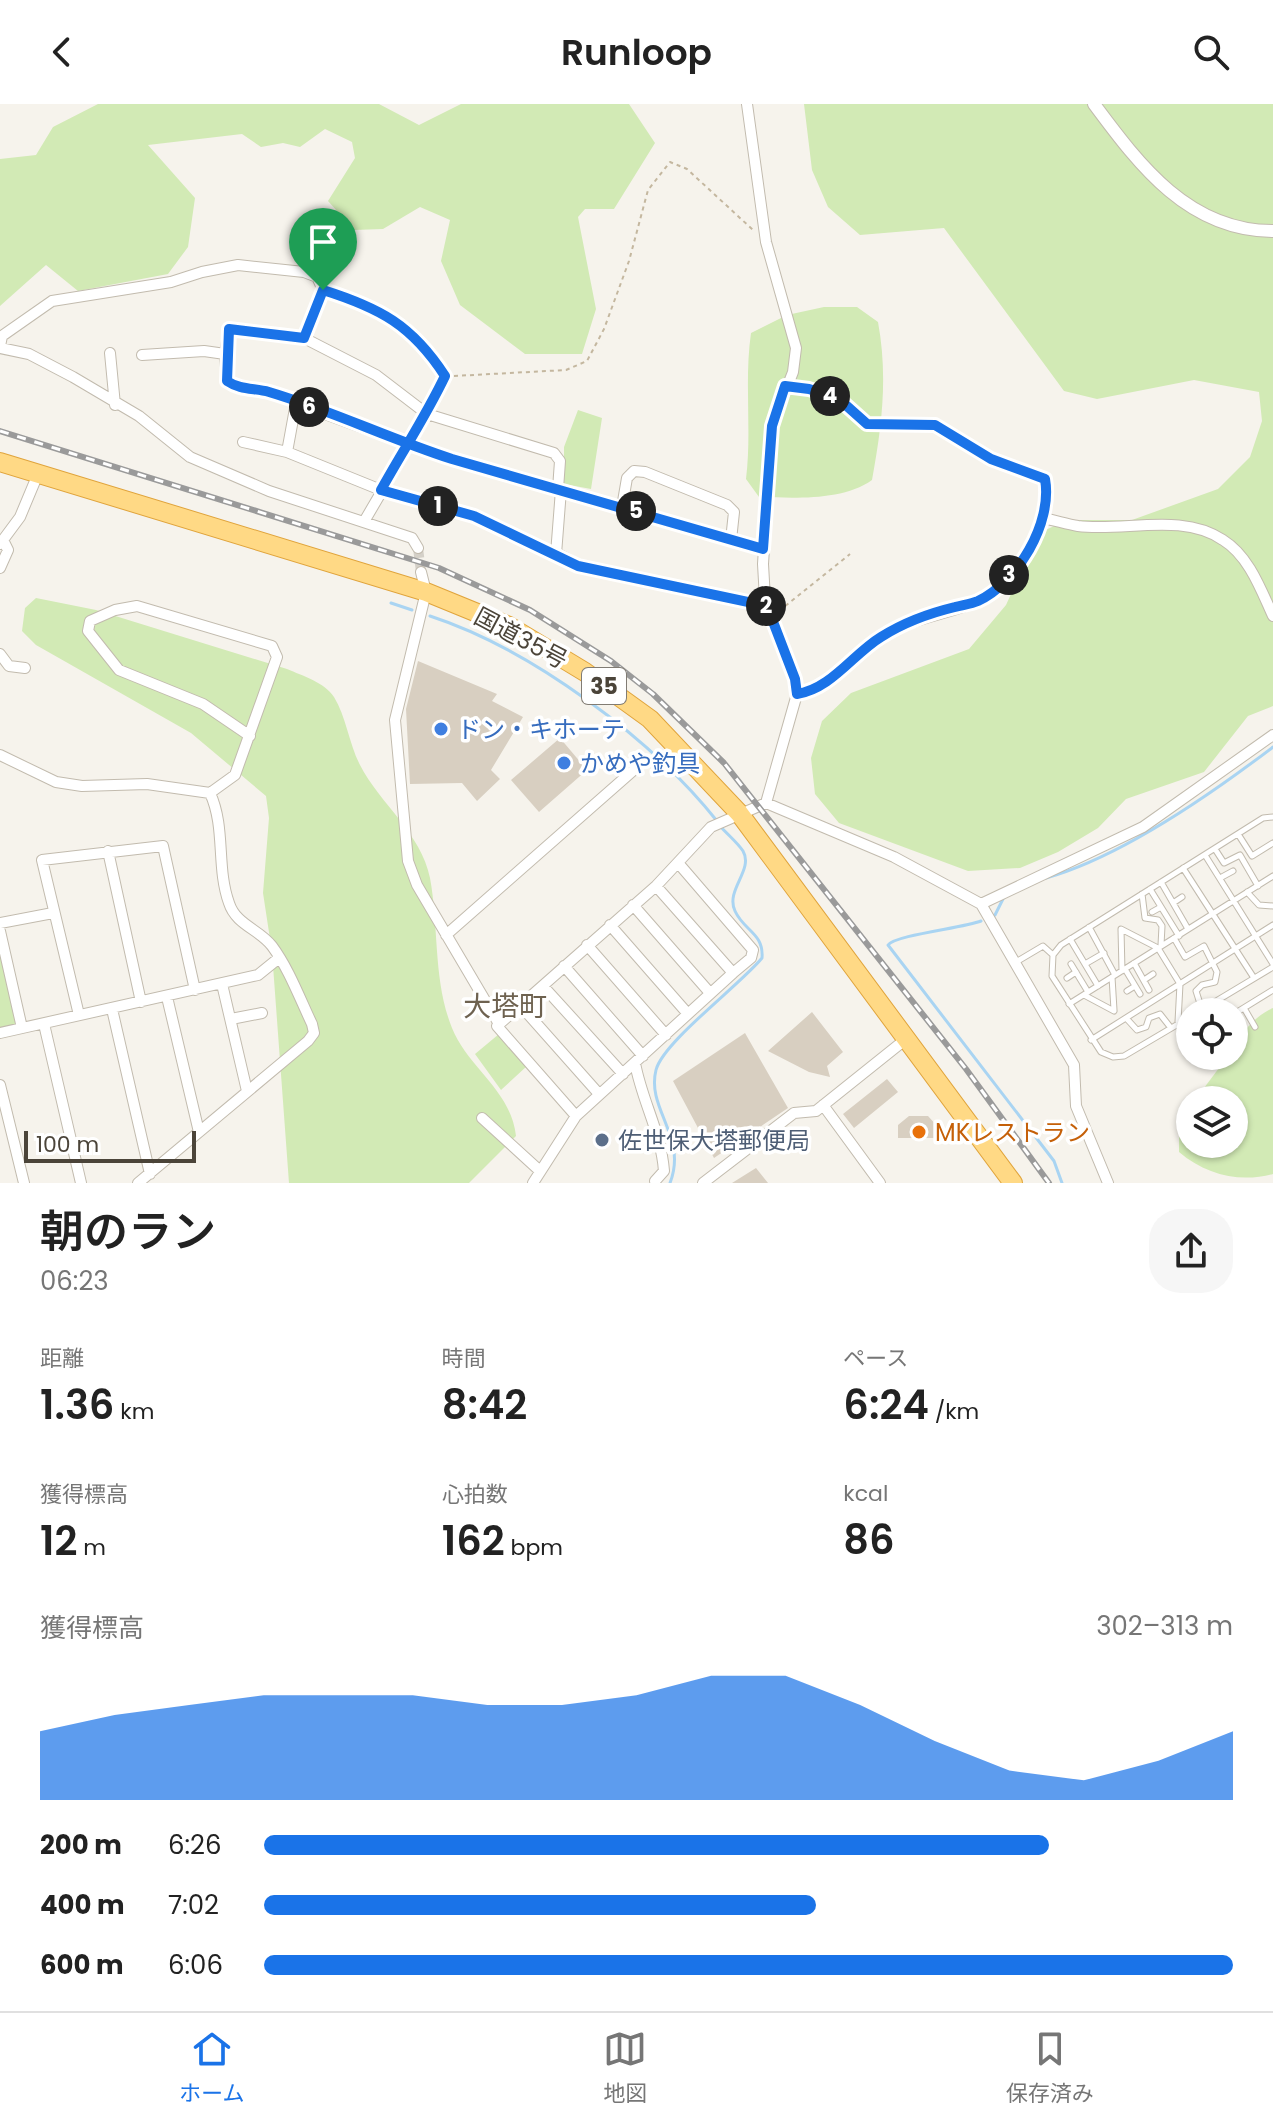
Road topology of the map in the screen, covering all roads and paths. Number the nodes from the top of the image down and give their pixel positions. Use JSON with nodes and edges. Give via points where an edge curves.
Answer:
{"nodes":[{"id":1,"x":747,"y":104,"type":"edge"},
{"id":2,"x":1094,"y":104,"type":"edge"},
{"id":3,"x":1273,"y":231,"type":"edge"},
{"id":4,"x":766,"y":242,"type":"junction"},
{"id":5,"x":323,"y":290,"type":"junction"},
{"id":6,"x":304,"y":338,"type":"junction"},
{"id":7,"x":0,"y":347,"type":"edge"},
{"id":8,"x":110,"y":353,"type":"dead end"},
{"id":9,"x":225,"y":354,"type":"junction"},
{"id":10,"x":142,"y":355,"type":"dead end"},
{"id":11,"x":445,"y":376,"type":"junction"},
{"id":12,"x":785,"y":386,"type":"junction"},
{"id":13,"x":296,"y":403,"type":"junction"},
{"id":14,"x":115,"y":405,"type":"junction"},
{"id":15,"x":427,"y":414,"type":"junction"},
{"id":16,"x":243,"y":442,"type":"dead end"},
{"id":17,"x":408,"y":445,"type":"junction"},
{"id":18,"x":287,"y":452,"type":"junction"},
{"id":19,"x":0,"y":462,"type":"edge"},
{"id":20,"x":38,"y":474,"type":"junction"},
{"id":21,"x":381,"y":490,"type":"junction"},
{"id":22,"x":560,"y":490,"type":"junction"},
{"id":23,"x":622,"y":507,"type":"junction"},
{"id":24,"x":1042,"y":518,"type":"junction"},
{"id":25,"x":365,"y":520,"type":"junction"},
{"id":26,"x":731,"y":540,"type":"junction"},
{"id":27,"x":1,"y":542,"type":"edge"},
{"id":28,"x":418,"y":548,"type":"dead end"},
{"id":29,"x":763,"y":549,"type":"junction"},
{"id":30,"x":556,"y":554,"type":"junction"},
{"id":31,"x":850,"y":554,"type":"dead end"},
{"id":32,"x":0,"y":568,"type":"edge"},
{"id":33,"x":421,"y":572,"type":"tunnel mouth"},
{"id":34,"x":426,"y":592,"type":"junction"},
{"id":35,"x":768,"y":612,"type":"junction"},
{"id":36,"x":1273,"y":616,"type":"edge"},
{"id":37,"x":0,"y":654,"type":"edge"},
{"id":38,"x":25,"y":668,"type":"dead end"},
{"id":39,"x":797,"y":694,"type":"junction"},
{"id":40,"x":1273,"y":735,"type":"edge"},
{"id":41,"x":250,"y":736,"type":"junction"},
{"id":42,"x":0,"y":755,"type":"edge"},
{"id":43,"x":644,"y":761,"type":"dead end"},
{"id":44,"x":210,"y":793,"type":"junction"},
{"id":45,"x":766,"y":803,"type":"junction"},
{"id":46,"x":732,"y":816,"type":"junction"},
{"id":47,"x":1273,"y":817,"type":"edge"},
{"id":48,"x":1238,"y":834,"type":"junction"},
{"id":49,"x":1273,"y":843,"type":"edge"},
{"id":50,"x":1215,"y":849,"type":"junction"},
{"id":51,"x":108,"y":851,"type":"junction"},
{"id":52,"x":1205,"y":855,"type":"junction"},
{"id":53,"x":679,"y":864,"type":"junction"},
{"id":54,"x":1183,"y":868,"type":"junction"},
{"id":55,"x":1233,"y":871,"type":"dead end"},
{"id":56,"x":1273,"y":876,"type":"edge"},
{"id":57,"x":1220,"y":878,"type":"junction"},
{"id":58,"x":1161,"y":882,"type":"junction"},
{"id":59,"x":656,"y":886,"type":"junction"},
{"id":60,"x":1258,"y":886,"type":"junction"},
{"id":61,"x":1150,"y":889,"type":"junction"},
{"id":62,"x":1247,"y":892,"type":"junction"},
{"id":63,"x":1142,"y":894,"type":"junction"},
{"id":64,"x":1182,"y":897,"type":"dead end"},
{"id":65,"x":1234,"y":901,"type":"junction"},
{"id":66,"x":1173,"y":903,"type":"junction"},
{"id":67,"x":981,"y":904,"type":"junction"},
{"id":68,"x":633,"y":905,"type":"junction"},
{"id":69,"x":1273,"y":906,"type":"edge"},
{"id":70,"x":1161,"y":907,"type":"junction"},
{"id":71,"x":1152,"y":912,"type":"dead end"},
{"id":72,"x":53,"y":913,"type":"junction"},
{"id":73,"x":1212,"y":914,"type":"junction"},
{"id":74,"x":0,"y":923,"type":"edge"},
{"id":75,"x":610,"y":925,"type":"junction"},
{"id":76,"x":1273,"y":925,"type":"edge"},
{"id":77,"x":1089,"y":927,"type":"junction"},
{"id":78,"x":1188,"y":929,"type":"junction"},
{"id":79,"x":0,"y":931,"type":"edge"},
{"id":80,"x":446,"y":935,"type":"junction"},
{"id":81,"x":1256,"y":936,"type":"junction"},
{"id":82,"x":1176,"y":937,"type":"junction"},
{"id":83,"x":1070,"y":939,"type":"junction"},
{"id":84,"x":587,"y":945,"type":"junction"},
{"id":85,"x":1160,"y":947,"type":"junction"},
{"id":86,"x":1235,"y":949,"type":"junction"},
{"id":87,"x":1104,"y":953,"type":"junction"},
{"id":88,"x":1053,"y":955,"type":"junction"},
{"id":89,"x":279,"y":958,"type":"junction"},
{"id":90,"x":1016,"y":962,"type":"junction"},
{"id":91,"x":1134,"y":963,"type":"junction"},
{"id":92,"x":1213,"y":963,"type":"junction"},
{"id":93,"x":1071,"y":964,"type":"dead end"},
{"id":94,"x":1085,"y":964,"type":"junction"},
{"id":95,"x":1273,"y":965,"type":"edge"},
{"id":96,"x":564,"y":966,"type":"junction"},
{"id":97,"x":1076,"y":972,"type":"junction"},
{"id":98,"x":733,"y":973,"type":"junction"},
{"id":99,"x":1119,"y":973,"type":"junction"},
{"id":100,"x":1153,"y":974,"type":"dead end"},
{"id":101,"x":1067,"y":978,"type":"dead end"},
{"id":102,"x":1254,"y":978,"type":"junction"},
{"id":103,"x":1144,"y":980,"type":"junction"},
{"id":104,"x":222,"y":984,"type":"junction"},
{"id":105,"x":1180,"y":984,"type":"junction"},
{"id":106,"x":543,"y":986,"type":"junction"},
{"id":107,"x":1098,"y":986,"type":"junction"},
{"id":108,"x":1135,"y":986,"type":"junction"},
{"id":109,"x":195,"y":990,"type":"junction"},
{"id":110,"x":1149,"y":990,"type":"dead end"},
{"id":111,"x":1273,"y":990,"type":"edge"},
{"id":112,"x":1127,"y":991,"type":"dead end"},
{"id":113,"x":710,"y":993,"type":"junction"},
{"id":114,"x":1086,"y":994,"type":"junction"},
{"id":115,"x":1140,"y":994,"type":"dead end"},
{"id":116,"x":167,"y":997,"type":"junction"},
{"id":117,"x":1182,"y":998,"type":"edge"},
{"id":118,"x":1197,"y":998,"type":"edge"},
{"id":119,"x":1221,"y":998,"type":"edge"},
{"id":120,"x":141,"y":1002,"type":"junction"},
{"id":121,"x":1069,"y":1004,"type":"junction"},
{"id":122,"x":520,"y":1005,"type":"junction"},
{"id":123,"x":1248,"y":1006,"type":"edge"},
{"id":124,"x":112,"y":1009,"type":"junction"},
{"id":125,"x":262,"y":1013,"type":"dead end"},
{"id":126,"x":688,"y":1014,"type":"junction"},
{"id":127,"x":79,"y":1015,"type":"junction"},
{"id":128,"x":1248,"y":1015,"type":"edge"},
{"id":129,"x":1126,"y":1018,"type":"junction"},
{"id":130,"x":231,"y":1019,"type":"junction"},
{"id":131,"x":44,"y":1024,"type":"junction"},
{"id":132,"x":499,"y":1024,"type":"junction"},
{"id":133,"x":1176,"y":1026,"type":"edge"},
{"id":134,"x":1255,"y":1027,"type":"dead end"},
{"id":135,"x":22,"y":1028,"type":"junction"},
{"id":136,"x":1171,"y":1028,"type":"junction"},
{"id":137,"x":0,"y":1033,"type":"edge"},
{"id":138,"x":666,"y":1035,"type":"junction"},
{"id":139,"x":906,"y":1039,"type":"junction"},
{"id":140,"x":1091,"y":1040,"type":"junction"},
{"id":141,"x":639,"y":1060,"type":"junction"},
{"id":142,"x":623,"y":1074,"type":"junction"},
{"id":143,"x":0,"y":1085,"type":"edge"},
{"id":144,"x":247,"y":1091,"type":"junction"},
{"id":145,"x":599,"y":1094,"type":"junction"},
{"id":146,"x":823,"y":1105,"type":"junction"},
{"id":147,"x":3,"y":1109,"type":"edge"},
{"id":148,"x":576,"y":1116,"type":"junction"},
{"id":149,"x":482,"y":1118,"type":"dead end"},
{"id":150,"x":199,"y":1132,"type":"junction"},
{"id":151,"x":540,"y":1171,"type":"junction"},
{"id":152,"x":150,"y":1174,"type":"junction"},
{"id":153,"x":655,"y":1181,"type":"edge"},
{"id":154,"x":24,"y":1183,"type":"edge"},
{"id":155,"x":81,"y":1183,"type":"edge"},
{"id":156,"x":138,"y":1183,"type":"edge"},
{"id":157,"x":533,"y":1183,"type":"edge"},
{"id":158,"x":703,"y":1183,"type":"edge"},
{"id":159,"x":880,"y":1183,"type":"edge"},
{"id":160,"x":1013,"y":1183,"type":"edge"},
{"id":161,"x":1108,"y":1183,"type":"edge"}],
"edges":[{"from":1,"to":4,"type":"street"},
{"from":2,"to":3,"type":"street","via":[[1149,173],[1179,201],[1222,224]]},
{"from":4,"to":11,"type":"path","via":[[687,169],[670,162],[648,190],[629,261],[587,361],[566,370]]},
{"from":4,"to":12,"type":"street","via":[[796,348]]},
{"from":5,"to":6,"type":"street"},
{"from":5,"to":7,"type":"street","via":[[317,277],[304,272],[238,265],[52,301],[2,336]]},
{"from":5,"to":11,"type":"street","via":[[404,326]]},
{"from":6,"to":9,"type":"street","via":[[229,329]]},
{"from":6,"to":15,"type":"street","via":[[376,375]]},
{"from":7,"to":14,"type":"street","via":[[29,354]]},
{"from":8,"to":14,"type":"street"},
{"from":9,"to":10,"type":"street"},
{"from":9,"to":13,"type":"street","via":[[227,381],[235,387],[268,391]]},
{"from":11,"to":15,"type":"street"},
{"from":12,"to":24,"type":"street","via":[[839,399],[867,424],[935,425],[991,459],[1045,479]]},
{"from":12,"to":29,"type":"street","via":[[772,426]]},
{"from":13,"to":17,"type":"street"},
{"from":13,"to":18,"type":"street"},
{"from":14,"to":25,"type":"street","via":[[139,416],[190,457],[269,491]]},
{"from":15,"to":17,"type":"street"},
{"from":15,"to":22,"type":"street","via":[[554,453],[560,461]]},
{"from":16,"to":18,"type":"street"},
{"from":17,"to":21,"type":"street"},
{"from":17,"to":22,"type":"street"},
{"from":18,"to":21,"type":"street"},
{"from":19,"to":20,"type":"highway","name":"国道35号","number":"35"},
{"from":20,"to":27,"type":"street","via":[[20,517]]},
{"from":20,"to":34,"type":"highway","name":"国道35号","number":"35"},
{"from":21,"to":25,"type":"street"},
{"from":21,"to":30,"type":"street","via":[[474,516]]},
{"from":22,"to":23,"type":"street"},
{"from":22,"to":30,"type":"street"},
{"from":23,"to":26,"type":"street"},
{"from":23,"to":26,"type":"street","via":[[627,478],[634,471],[645,472],[727,505],[734,512]]},
{"from":24,"to":36,"type":"street","via":[[1077,526],[1178,526],[1222,539],[1239,553]]},
{"from":24,"to":39,"type":"street","via":[[1016,568],[995,592],[896,628],[814,692]]},
{"from":25,"to":28,"type":"street","via":[[412,538]]},
{"from":26,"to":29,"type":"street"},
{"from":27,"to":32,"type":"street","via":[[8,550]]},
{"from":29,"to":35,"type":"street"},
{"from":30,"to":35,"type":"street","via":[[578,566]]},
{"from":31,"to":35,"type":"path"},
{"from":33,"to":34,"type":"street"},
{"from":34,"to":46,"type":"highway","name":"国道35号","number":"35","via":[[509,626],[650,719]]},
{"from":34,"to":80,"type":"street","via":[[395,720],[408,861]]},
{"from":35,"to":39,"type":"street"},
{"from":37,"to":38,"type":"street","via":[[16,670]]},
{"from":39,"to":45,"type":"street"},
{"from":40,"to":67,"type":"street","via":[[1143,827]]},
{"from":41,"to":41,"type":"street","via":[[277,657],[272,646],[137,606],[90,621],[88,631],[119,670],[203,704]]},
{"from":41,"to":44,"type":"street","via":[[235,775]]},
{"from":42,"to":44,"type":"street","via":[[56,782],[147,784]]},
{"from":43,"to":80,"type":"street"},
{"from":44,"to":89,"type":"street","via":[[220,814],[229,904],[239,921],[269,943]]},
{"from":45,"to":46,"type":"street"},
{"from":45,"to":67,"type":"street","via":[[894,857]]},
{"from":46,"to":53,"type":"street","via":[[711,827]]},
{"from":46,"to":139,"type":"highway","name":"国道35号","number":"35"},
{"from":47,"to":48,"type":"lane"},
{"from":48,"to":49,"type":"lane","via":[[1252,856]]},
{"from":48,"to":50,"type":"lane"},
{"from":50,"to":52,"type":"lane"},
{"from":50,"to":60,"type":"lane","via":[[1224,863],[1240,855]]},
{"from":51,"to":72,"type":"street","via":[[42,860]]},
{"from":51,"to":109,"type":"street","via":[[163,846]]},
{"from":51,"to":120,"type":"street"},
{"from":52,"to":54,"type":"lane"},
{"from":52,"to":57,"type":"lane"},
{"from":53,"to":59,"type":"street"},
{"from":53,"to":98,"type":"street","via":[[753,950]]},
{"from":54,"to":58,"type":"lane"},
{"from":54,"to":73,"type":"lane"},
{"from":55,"to":57,"type":"lane"},
{"from":56,"to":60,"type":"lane"},
{"from":57,"to":65,"type":"lane"},
{"from":58,"to":61,"type":"lane"},
{"from":58,"to":66,"type":"lane"},
{"from":59,"to":68,"type":"street"},
{"from":59,"to":98,"type":"street"},
{"from":60,"to":62,"type":"lane"},
{"from":61,"to":63,"type":"lane"},
{"from":61,"to":70,"type":"lane"},
{"from":62,"to":65,"type":"lane"},
{"from":62,"to":69,"type":"lane","via":[[1259,905]]},
{"from":63,"to":77,"type":"lane"},
{"from":63,"to":85,"type":"lane","via":[[1145,918],[1162,926]]},
{"from":64,"to":66,"type":"lane"},
{"from":65,"to":73,"type":"lane"},
{"from":65,"to":81,"type":"lane"},
{"from":66,"to":78,"type":"lane"},
{"from":67,"to":90,"type":"street"},
{"from":68,"to":75,"type":"street"},
{"from":68,"to":113,"type":"street"},
{"from":70,"to":71,"type":"lane"},
{"from":70,"to":82,"type":"lane"},
{"from":72,"to":74,"type":"street"},
{"from":72,"to":127,"type":"street"},
{"from":73,"to":78,"type":"lane"},
{"from":73,"to":86,"type":"lane"},
{"from":75,"to":84,"type":"street"},
{"from":75,"to":126,"type":"street"},
{"from":76,"to":81,"type":"lane"},
{"from":77,"to":83,"type":"lane"},
{"from":77,"to":87,"type":"lane"},
{"from":78,"to":82,"type":"lane"},
{"from":79,"to":135,"type":"street"},
{"from":80,"to":132,"type":"street"},
{"from":81,"to":86,"type":"lane"},
{"from":81,"to":95,"type":"lane"},
{"from":82,"to":85,"type":"lane"},
{"from":82,"to":92,"type":"lane","via":[[1185,957],[1204,946]]},
{"from":83,"to":88,"type":"lane"},
{"from":83,"to":94,"type":"lane"},
{"from":84,"to":96,"type":"street"},
{"from":84,"to":138,"type":"street"},
{"from":85,"to":91,"type":"lane"},
{"from":85,"to":99,"type":"lane","via":[[1121,929]]},
{"from":85,"to":105,"type":"lane"},
{"from":86,"to":92,"type":"lane"},
{"from":86,"to":102,"type":"lane"},
{"from":87,"to":94,"type":"lane"},
{"from":87,"to":99,"type":"lane"},
{"from":88,"to":90,"type":"lane","via":[[1043,946]]},
{"from":88,"to":121,"type":"lane","via":[[1052,976]]},
{"from":89,"to":104,"type":"street","via":[[258,975]]},
{"from":89,"to":144,"type":"street","via":[[314,1033]]},
{"from":90,"to":161,"type":"street","via":[[1074,1065],[1076,1106]]},
{"from":91,"to":99,"type":"lane"},
{"from":91,"to":103,"type":"lane"},
{"from":92,"to":105,"type":"lane"},
{"from":92,"to":118,"type":"lane","via":[[1215,982],[1202,985]]},
{"from":93,"to":97,"type":"lane"},
{"from":94,"to":107,"type":"lane"},
{"from":95,"to":102,"type":"lane"},
{"from":96,"to":106,"type":"street"},
{"from":96,"to":141,"type":"street"},
{"from":97,"to":101,"type":"lane"},
{"from":97,"to":114,"type":"lane"},
{"from":98,"to":113,"type":"street"},
{"from":99,"to":107,"type":"lane"},
{"from":99,"to":108,"type":"lane"},
{"from":99,"to":114,"type":"lane","via":[[1114,1011]]},
{"from":100,"to":103,"type":"lane"},
{"from":102,"to":119,"type":"lane"},
{"from":103,"to":110,"type":"lane"},
{"from":104,"to":109,"type":"street"},
{"from":104,"to":130,"type":"street"},
{"from":105,"to":117,"type":"lane"},
{"from":105,"to":129,"type":"lane"},
{"from":106,"to":122,"type":"street"},
{"from":106,"to":142,"type":"street"},
{"from":107,"to":114,"type":"lane"},
{"from":108,"to":112,"type":"lane"},
{"from":108,"to":115,"type":"lane"},
{"from":109,"to":116,"type":"street"},
{"from":111,"to":123,"type":"lane"},
{"from":113,"to":126,"type":"street"},
{"from":114,"to":121,"type":"lane"},
{"from":116,"to":120,"type":"street"},
{"from":116,"to":150,"type":"street"},
{"from":120,"to":124,"type":"street"},
{"from":121,"to":140,"type":"lane"},
{"from":122,"to":132,"type":"street"},
{"from":122,"to":145,"type":"street"},
{"from":124,"to":127,"type":"street"},
{"from":124,"to":152,"type":"street"},
{"from":125,"to":130,"type":"street"},
{"from":126,"to":138,"type":"street"},
{"from":127,"to":131,"type":"street"},
{"from":128,"to":134,"type":"lane"},
{"from":129,"to":136,"type":"lane","via":[[1137,1030],[1160,1014]]},
{"from":129,"to":140,"type":"lane"},
{"from":130,"to":144,"type":"street"},
{"from":131,"to":135,"type":"street"},
{"from":131,"to":155,"type":"street"},
{"from":132,"to":148,"type":"street"},
{"from":133,"to":136,"type":"lane"},
{"from":135,"to":137,"type":"street"},
{"from":136,"to":140,"type":"lane","via":[[1124,1056],[1101,1052]]},
{"from":138,"to":141,"type":"street"},
{"from":139,"to":146,"type":"street"},
{"from":139,"to":160,"type":"highway","name":"国道35号","number":"35"},
{"from":141,"to":142,"type":"street"},
{"from":141,"to":153,"type":"street","via":[[640,1090],[663,1155],[664,1171]]},
{"from":142,"to":145,"type":"street"},
{"from":143,"to":147,"type":"street"},
{"from":144,"to":150,"type":"street"},
{"from":145,"to":148,"type":"street"},
{"from":146,"to":158,"type":"street","via":[[794,1113]]},
{"from":146,"to":159,"type":"street"},
{"from":147,"to":154,"type":"street"},
{"from":148,"to":151,"type":"street"},
{"from":149,"to":151,"type":"street"},
{"from":150,"to":152,"type":"street"},
{"from":151,"to":157,"type":"street"},
{"from":152,"to":156,"type":"street"}]}
